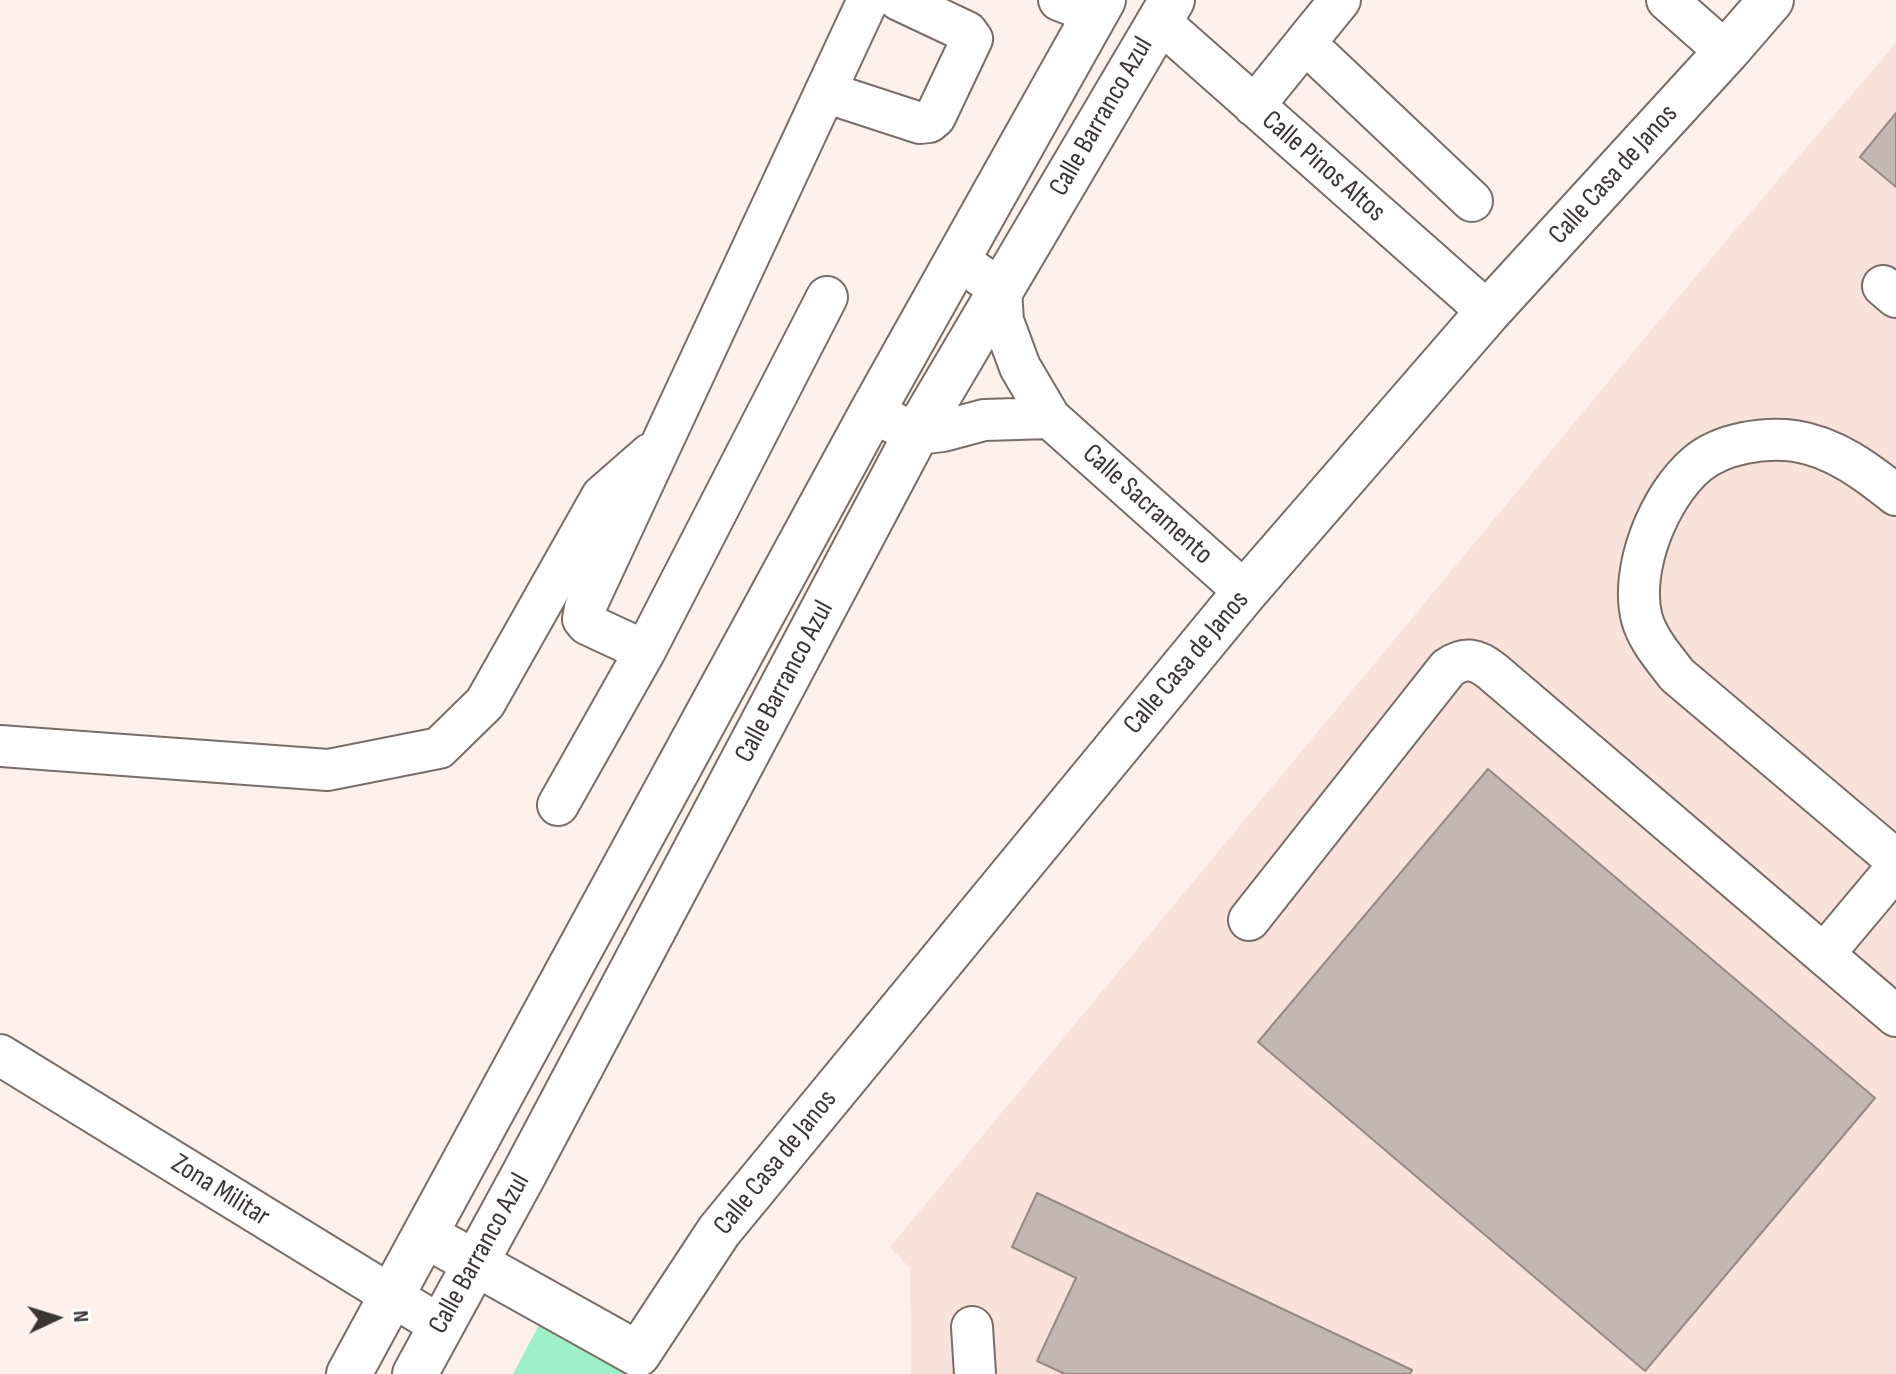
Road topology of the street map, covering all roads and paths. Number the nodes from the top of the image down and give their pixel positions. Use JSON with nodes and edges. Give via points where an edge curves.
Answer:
{"nodes":[{"id":1,"x":868,"y":0,"type":"edge"},
{"id":2,"x":899,"y":0,"type":"edge"},
{"id":3,"x":1340,"y":0,"type":"edge"},
{"id":4,"x":1667,"y":0,"type":"edge"},
{"id":5,"x":1771,"y":0,"type":"edge"},
{"id":6,"x":1085,"y":5,"type":"edge"},
{"id":7,"x":1165,"y":10,"type":"edge"},
{"id":8,"x":1305,"y":43,"type":"junction"},
{"id":9,"x":1726,"y":52,"type":"junction"},
{"id":10,"x":825,"y":92,"type":"junction"},
{"id":11,"x":1254,"y":106,"type":"junction"},
{"id":12,"x":1472,"y":201,"type":"dead end"},
{"id":13,"x":957,"y":259,"type":"junction"},
{"id":14,"x":1001,"y":290,"type":"junction"},
{"id":15,"x":827,"y":297,"type":"dead end"},
{"id":16,"x":1488,"y":312,"type":"junction"},
{"id":17,"x":872,"y":412,"type":"junction"},
{"id":18,"x":1050,"y":418,"type":"junction"},
{"id":19,"x":916,"y":434,"type":"junction"},
{"id":20,"x":662,"y":443,"type":"junction"},
{"id":21,"x":1896,"y":495,"type":"edge"},
{"id":22,"x":1245,"y":592,"type":"junction"},
{"id":23,"x":645,"y":651,"type":"junction"},
{"id":24,"x":0,"y":746,"type":"edge"},
{"id":25,"x":558,"y":805,"type":"dead end"},
{"id":26,"x":1896,"y":860,"type":"edge"},
{"id":27,"x":1896,"y":868,"type":"edge"},
{"id":28,"x":1249,"y":920,"type":"dead end"},
{"id":29,"x":1824,"y":954,"type":"junction"},
{"id":30,"x":1896,"y":1016,"type":"edge"},
{"id":31,"x":0,"y":1055,"type":"edge"},
{"id":32,"x":425,"y":1235,"type":"junction"},
{"id":33,"x":475,"y":1264,"type":"junction"},
{"id":34,"x":391,"y":1297,"type":"junction"},
{"id":35,"x":441,"y":1326,"type":"junction"},
{"id":36,"x":972,"y":1327,"type":"dead end"},
{"id":37,"x":636,"y":1364,"type":"edge"},
{"id":38,"x":349,"y":1374,"type":"edge"},
{"id":39,"x":415,"y":1374,"type":"edge"},
{"id":40,"x":975,"y":1374,"type":"edge"}],
"edges":[{"from":1,"to":10,"type":"street"},
{"from":2,"to":10,"type":"street","via":[[971,36],[935,117],[920,123]]},
{"from":3,"to":8,"type":"street"},
{"from":4,"to":9,"type":"street"},
{"from":5,"to":9,"type":"main road","name":"Calle Casa de Janos"},
{"from":6,"to":13,"type":"main road","name":"Calle Barranco Azul"},
{"from":7,"to":11,"type":"street","name":"Calle Pinos Altos"},
{"from":7,"to":14,"type":"main road","name":"Calle Barranco Azul"},
{"from":8,"to":11,"type":"street"},
{"from":8,"to":12,"type":"street"},
{"from":9,"to":16,"type":"main road","name":"Calle Casa de Janos"},
{"from":10,"to":20,"type":"street"},
{"from":11,"to":16,"type":"street","name":"Calle Pinos Altos"},
{"from":13,"to":14,"type":"street"},
{"from":13,"to":17,"type":"main road","name":"Calle Barranco Azul"},
{"from":14,"to":18,"type":"street","name":"Calle Sacramento","via":[[1003,321],[1020,367]]},
{"from":14,"to":19,"type":"main road","name":"Calle Barranco Azul"},
{"from":15,"to":23,"type":"street"},
{"from":16,"to":22,"type":"main road","name":"Calle Casa de Janos"},
{"from":17,"to":19,"type":"street"},
{"from":17,"to":32,"type":"main road","name":"Calle Barranco Azul"},
{"from":18,"to":19,"type":"street","via":[[984,420]]},
{"from":18,"to":22,"type":"street","name":"Calle Sacramento"},
{"from":19,"to":33,"type":"main road","name":"Calle Barranco Azul"},
{"from":20,"to":23,"type":"street","via":[[583,616],[587,624]]},
{"from":20,"to":24,"type":"street","via":[[602,496],[485,703],[439,748],[328,770]]},
{"from":21,"to":26,"type":"street","via":[[1864,468],[1796,441],[1731,446],[1699,462],[1677,484],[1651,531],[1639,592],[1642,619],[1677,675]]},
{"from":22,"to":37,"type":"main road","name":"Calle Casa de Janos","via":[[719,1231]]},
{"from":23,"to":25,"type":"street"},
{"from":27,"to":29,"type":"street"},
{"from":28,"to":29,"type":"street","via":[[1448,668],[1473,660]]},
{"from":29,"to":30,"type":"street"},
{"from":31,"to":34,"type":"street","name":"Zona Militar"},
{"from":32,"to":33,"type":"main road"},
{"from":32,"to":34,"type":"main road","name":"Calle Barranco Azul"},
{"from":33,"to":35,"type":"main road","name":"Calle Barranco Azul"},
{"from":33,"to":37,"type":"main road"},
{"from":34,"to":35,"type":"street","name":"Zona Militar"},
{"from":34,"to":38,"type":"main road","name":"Calle Barranco Azul"},
{"from":35,"to":39,"type":"main road","name":"Calle Barranco Azul"},
{"from":36,"to":40,"type":"street"}]}
